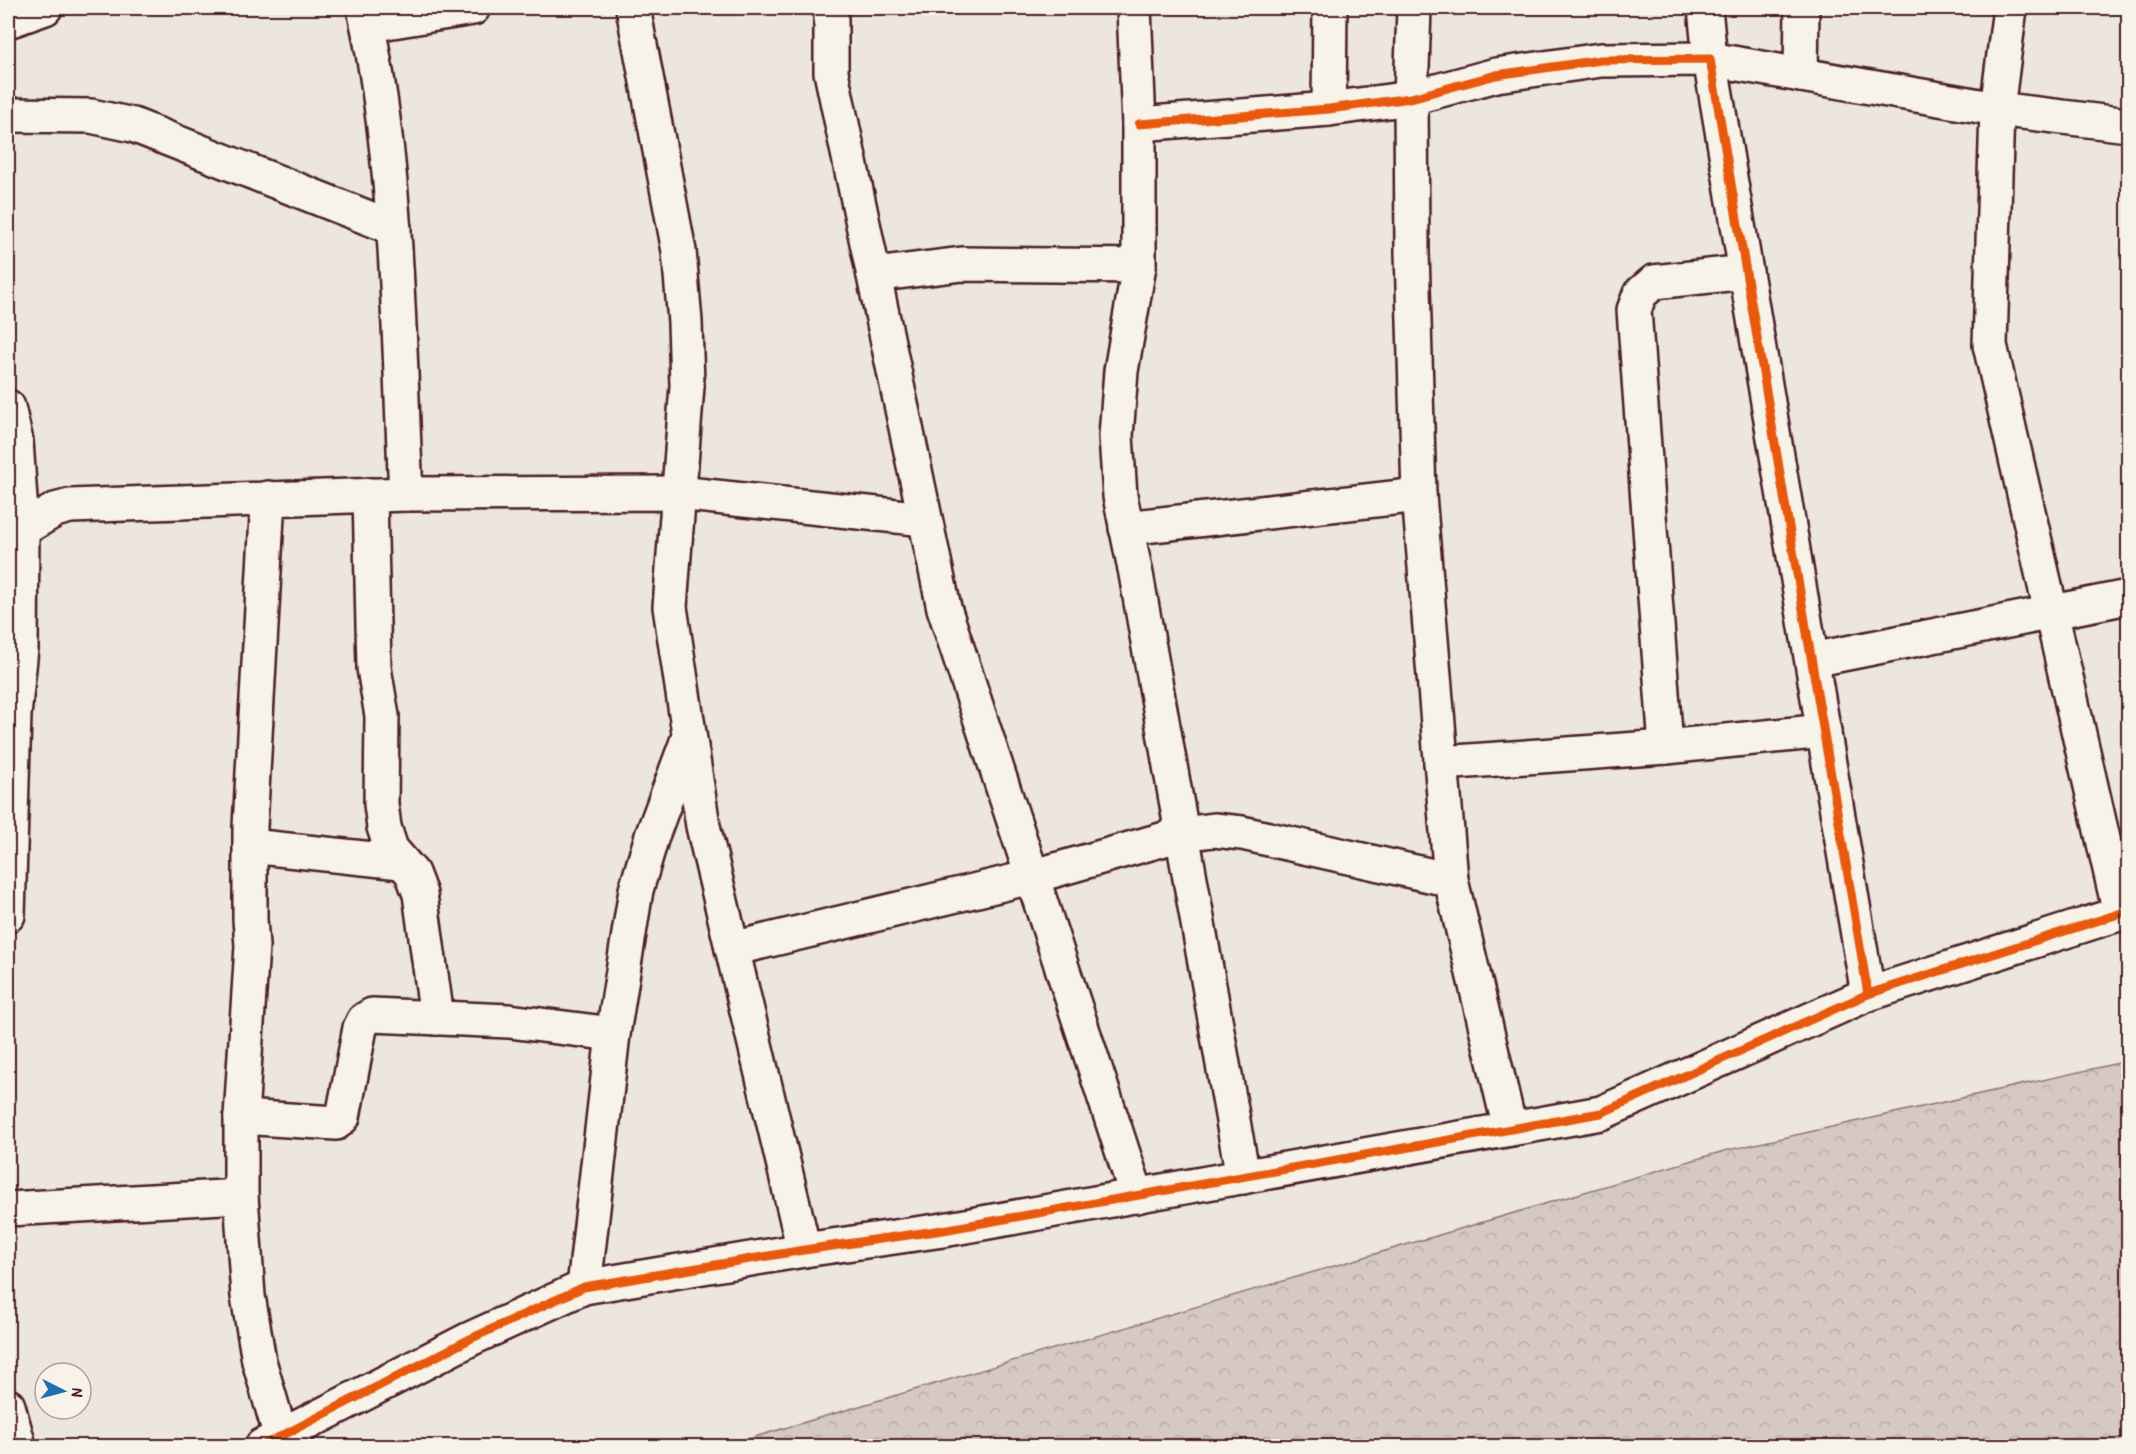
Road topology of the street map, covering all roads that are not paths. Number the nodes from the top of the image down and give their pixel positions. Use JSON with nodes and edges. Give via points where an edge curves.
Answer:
{"nodes":[{"id":1,"x":45,"y":8,"type":"edge"},
{"id":2,"x":472,"y":8,"type":"edge"},
{"id":3,"x":633,"y":8,"type":"edge"},
{"id":4,"x":831,"y":8,"type":"edge"},
{"id":5,"x":1134,"y":8,"type":"edge"},
{"id":6,"x":1330,"y":8,"type":"edge"},
{"id":7,"x":1414,"y":8,"type":"edge"},
{"id":8,"x":1705,"y":8,"type":"edge"},
{"id":9,"x":1802,"y":8,"type":"edge"},
{"id":10,"x":2010,"y":8,"type":"edge"},
{"id":11,"x":366,"y":16,"type":"edge"},
{"id":12,"x":8,"y":21,"type":"edge"},
{"id":13,"x":1710,"y":59,"type":"junction"},
{"id":14,"x":1801,"y":75,"type":"junction"},
{"id":15,"x":1411,"y":98,"type":"junction"},
{"id":16,"x":1329,"y":109,"type":"junction"},
{"id":17,"x":1997,"y":109,"type":"junction"},
{"id":18,"x":8,"y":115,"type":"edge"},
{"id":19,"x":1139,"y":124,"type":"junction"},
{"id":20,"x":2128,"y":125,"type":"edge"},
{"id":21,"x":394,"y":228,"type":"junction"},
{"id":22,"x":1139,"y":266,"type":"junction"},
{"id":23,"x":1746,"y":272,"type":"junction"},
{"id":24,"x":874,"y":275,"type":"junction"},
{"id":25,"x":8,"y":407,"type":"edge"},
{"id":26,"x":678,"y":493,"type":"junction"},
{"id":27,"x":406,"y":494,"type":"junction"},
{"id":28,"x":370,"y":495,"type":"junction"},
{"id":29,"x":1419,"y":495,"type":"junction"},
{"id":30,"x":268,"y":498,"type":"junction"},
{"id":31,"x":926,"y":519,"type":"junction"},
{"id":32,"x":1126,"y":528,"type":"junction"},
{"id":33,"x":15,"y":534,"type":"edge"},
{"id":34,"x":2128,"y":597,"type":"edge"},
{"id":35,"x":2052,"y":613,"type":"junction"},
{"id":36,"x":1812,"y":660,"type":"junction"},
{"id":37,"x":1824,"y":731,"type":"junction"},
{"id":38,"x":689,"y":737,"type":"junction"},
{"id":39,"x":1666,"y":747,"type":"junction"},
{"id":40,"x":1441,"y":763,"type":"junction"},
{"id":41,"x":1182,"y":834,"type":"junction"},
{"id":42,"x":250,"y":846,"type":"junction"},
{"id":43,"x":401,"y":862,"type":"junction"},
{"id":44,"x":8,"y":868,"type":"edge"},
{"id":45,"x":1031,"y":877,"type":"junction"},
{"id":46,"x":1451,"y":880,"type":"junction"},
{"id":47,"x":2124,"y":912,"type":"edge"},
{"id":48,"x":8,"y":915,"type":"edge"},
{"id":49,"x":732,"y":949,"type":"junction"},
{"id":50,"x":1868,"y":994,"type":"junction"},
{"id":51,"x":437,"y":1018,"type":"junction"},
{"id":52,"x":613,"y":1034,"type":"junction"},
{"id":53,"x":241,"y":1117,"type":"junction"},
{"id":54,"x":1510,"y":1129,"type":"junction"},
{"id":55,"x":1243,"y":1177,"type":"junction"},
{"id":56,"x":241,"y":1196,"type":"junction"},
{"id":57,"x":1137,"y":1196,"type":"junction"},
{"id":58,"x":8,"y":1209,"type":"edge"},
{"id":59,"x":804,"y":1250,"type":"junction"},
{"id":60,"x":584,"y":1287,"type":"junction"},
{"id":61,"x":8,"y":1406,"type":"edge"},
{"id":62,"x":271,"y":1442,"type":"edge"},
{"id":63,"x":19,"y":1446,"type":"edge"}],
"edges":[{"from":1,"to":12,"type":"street"},
{"from":2,"to":11,"type":"street"},
{"from":3,"to":26,"type":"street","via":[[679,251],[687,386]]},
{"from":4,"to":24,"type":"street","via":[[831,72]]},
{"from":5,"to":19,"type":"street"},
{"from":6,"to":16,"type":"street"},
{"from":7,"to":15,"type":"street"},
{"from":8,"to":13,"type":"street"},
{"from":9,"to":14,"type":"street"},
{"from":10,"to":17,"type":"street"},
{"from":11,"to":21,"type":"street","via":[[384,121]]},
{"from":13,"to":14,"type":"street"},
{"from":13,"to":15,"type":"street","via":[[1601,60],[1496,75]]},
{"from":13,"to":23,"type":"street"},
{"from":14,"to":17,"type":"street"},
{"from":15,"to":16,"type":"street"},
{"from":15,"to":29,"type":"street"},
{"from":16,"to":19,"type":"street"},
{"from":17,"to":20,"type":"street"},
{"from":17,"to":35,"type":"street","via":[[1990,345]]},
{"from":18,"to":21,"type":"street","via":[[91,116],[133,125]]},
{"from":19,"to":22,"type":"street"},
{"from":21,"to":27,"type":"street"},
{"from":22,"to":24,"type":"street","via":[[962,264]]},
{"from":22,"to":32,"type":"street","via":[[1121,371],[1116,436]]},
{"from":23,"to":36,"type":"street"},
{"from":23,"to":39,"type":"street","via":[[1654,282],[1640,294],[1634,310]]},
{"from":24,"to":31,"type":"street"},
{"from":25,"to":33,"type":"street","via":[[16,441]]},
{"from":26,"to":27,"type":"street"},
{"from":26,"to":31,"type":"street"},
{"from":26,"to":38,"type":"street","via":[[670,607]]},
{"from":27,"to":28,"type":"street"},
{"from":28,"to":30,"type":"street"},
{"from":28,"to":43,"type":"street","via":[[374,668],[382,716],[381,804],[391,849]]},
{"from":29,"to":32,"type":"street"},
{"from":29,"to":40,"type":"street"},
{"from":30,"to":33,"type":"street","via":[[70,506],[55,510]]},
{"from":30,"to":42,"type":"street"},
{"from":31,"to":45,"type":"street","via":[[944,608]]},
{"from":32,"to":41,"type":"street"},
{"from":33,"to":44,"type":"street","via":[[21,649],[14,715]]},
{"from":34,"to":35,"type":"street"},
{"from":35,"to":36,"type":"street"},
{"from":35,"to":47,"type":"street"},
{"from":36,"to":37,"type":"street"},
{"from":37,"to":39,"type":"street"},
{"from":37,"to":50,"type":"street"},
{"from":38,"to":49,"type":"street","via":[[703,826]]},
{"from":38,"to":52,"type":"street","via":[[636,890]]},
{"from":39,"to":40,"type":"street"},
{"from":40,"to":46,"type":"street"},
{"from":41,"to":45,"type":"street"},
{"from":41,"to":46,"type":"street","via":[[1214,830],[1242,833]]},
{"from":41,"to":55,"type":"street"},
{"from":42,"to":43,"type":"street"},
{"from":42,"to":53,"type":"street","via":[[252,946]]},
{"from":43,"to":51,"type":"street","via":[[412,873],[420,894]]},
{"from":44,"to":48,"type":"street"},
{"from":45,"to":49,"type":"street"},
{"from":45,"to":57,"type":"street"},
{"from":46,"to":54,"type":"street"},
{"from":47,"to":50,"type":"street"},
{"from":49,"to":59,"type":"street"},
{"from":50,"to":54,"type":"street","via":[[1601,1113]]},
{"from":51,"to":52,"type":"street","via":[[509,1021]]},
{"from":51,"to":53,"type":"street","via":[[372,1015],[364,1020],[344,1117],[336,1123]]},
{"from":52,"to":60,"type":"street"},
{"from":53,"to":56,"type":"street"},
{"from":54,"to":55,"type":"street"},
{"from":55,"to":57,"type":"street"},
{"from":56,"to":58,"type":"street"},
{"from":56,"to":62,"type":"street","via":[[248,1296]]},
{"from":57,"to":59,"type":"street"},
{"from":59,"to":60,"type":"street"},
{"from":60,"to":62,"type":"street","via":[[470,1339]]},
{"from":61,"to":63,"type":"street"}]}
